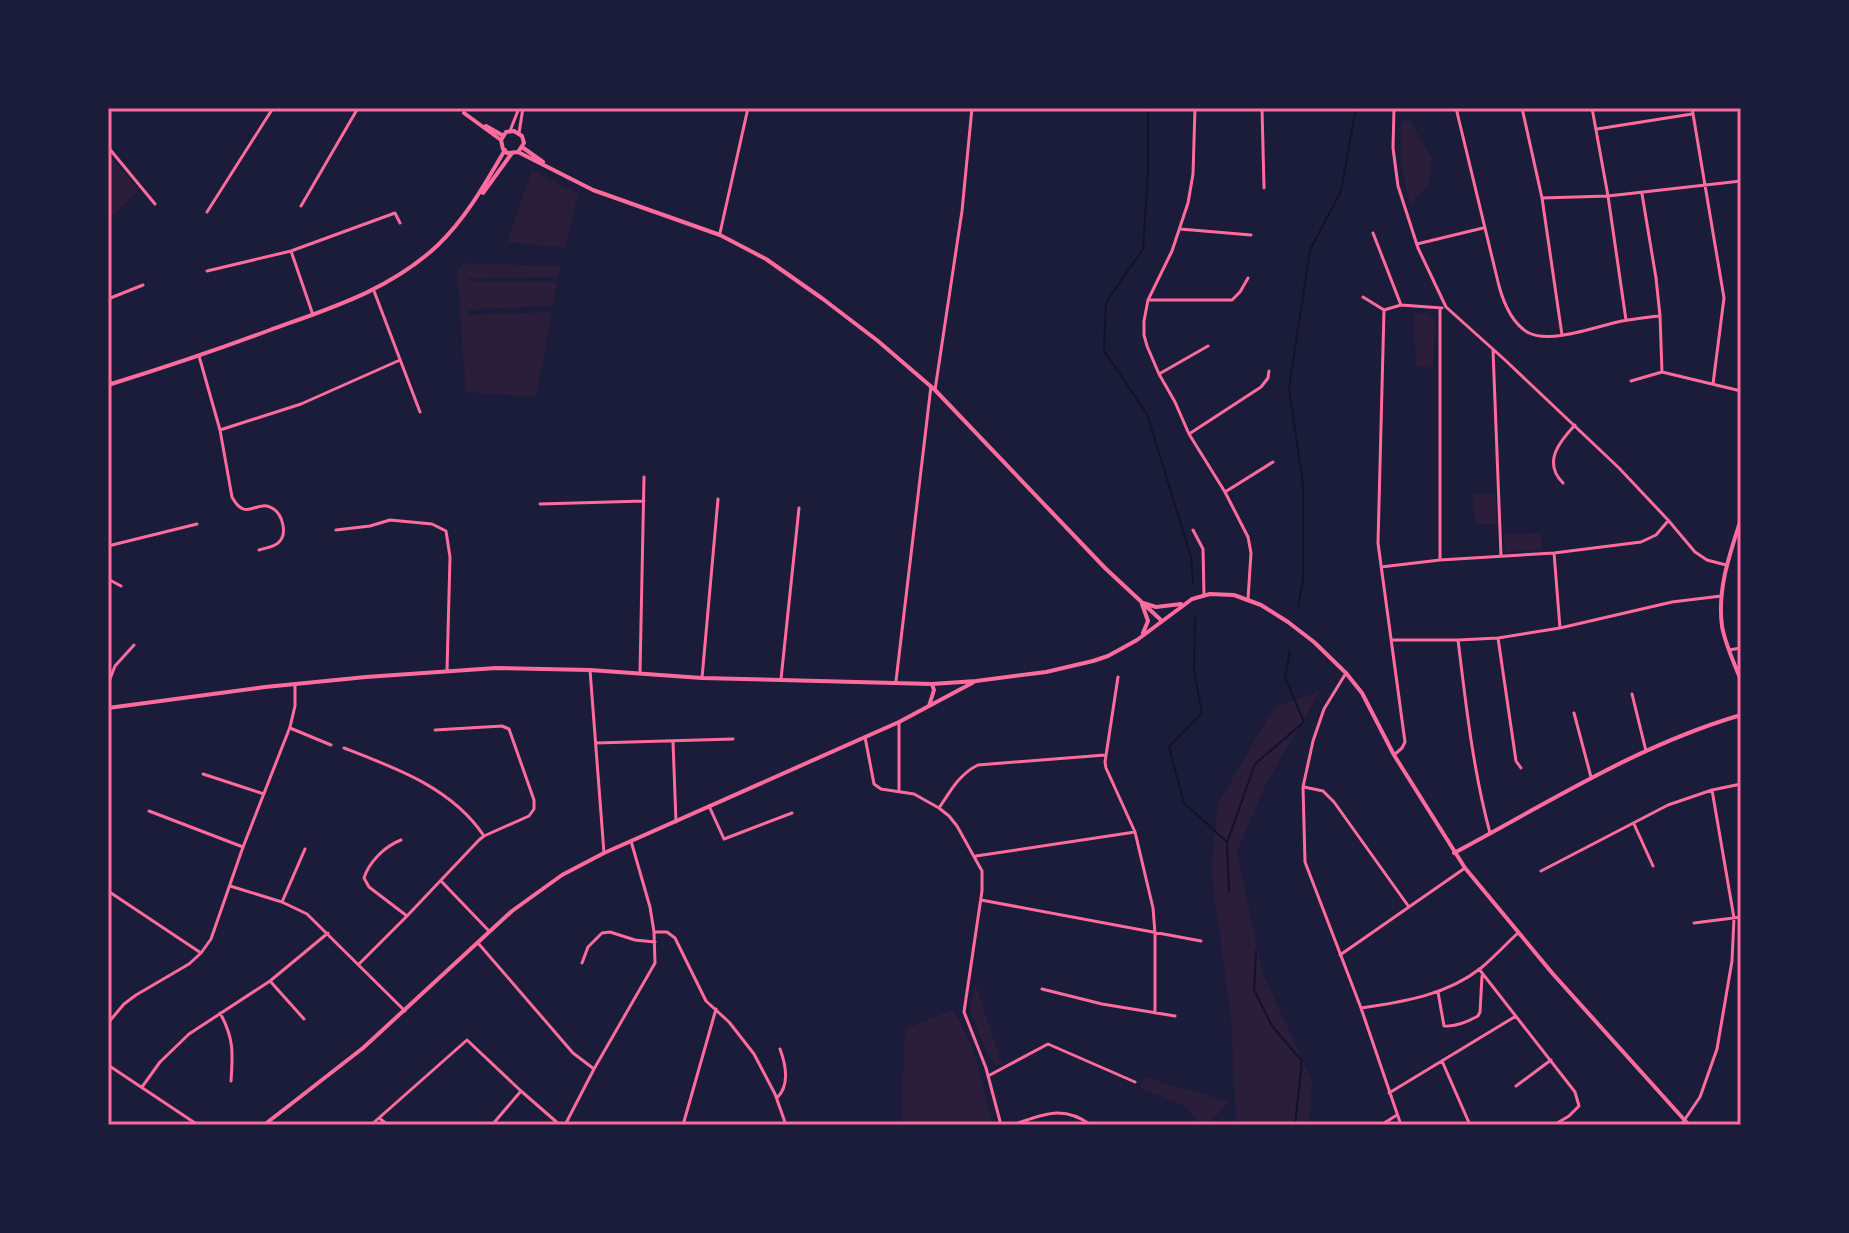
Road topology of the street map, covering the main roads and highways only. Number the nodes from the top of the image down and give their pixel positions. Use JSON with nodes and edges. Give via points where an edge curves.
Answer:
{"nodes":[{"id":1,"x":456,"y":108,"type":"edge"},
{"id":2,"x":502,"y":138,"type":"junction"},
{"id":3,"x":505,"y":150,"type":"junction"},
{"id":4,"x":517,"y":151,"type":"junction"},
{"id":5,"x":471,"y":208,"type":"junction"},
{"id":6,"x":109,"y":385,"type":"edge"},
{"id":7,"x":1741,"y":519,"type":"edge"},
{"id":8,"x":1141,"y":602,"type":"junction"},
{"id":9,"x":1184,"y":604,"type":"junction"},
{"id":10,"x":1162,"y":621,"type":"junction"},
{"id":11,"x":1141,"y":637,"type":"junction"},
{"id":12,"x":1741,"y":680,"type":"edge"},
{"id":13,"x":976,"y":681,"type":"junction"},
{"id":14,"x":932,"y":684,"type":"junction"},
{"id":15,"x":929,"y":706,"type":"junction"},
{"id":16,"x":108,"y":708,"type":"edge"},
{"id":17,"x":1741,"y":715,"type":"edge"},
{"id":18,"x":1454,"y":853,"type":"junction"},
{"id":19,"x":1683,"y":1122,"type":"edge"},
{"id":20,"x":264,"y":1125,"type":"edge"},
{"id":21,"x":1689,"y":1125,"type":"edge"}],
"edges":[{"from":1,"to":2,"type":"main road"},
{"from":2,"to":3,"type":"main road"},
{"from":2,"to":4,"type":"main road","via":[[510,131],[519,133],[524,140]]},
{"from":3,"to":4,"type":"main road"},
{"from":3,"to":5,"type":"main road"},
{"from":4,"to":5,"type":"main road"},
{"from":4,"to":8,"type":"main road","via":[[593,190],[720,235],[799,282],[933,388]]},
{"from":5,"to":6,"type":"main road","via":[[422,259],[374,291]]},
{"from":7,"to":12,"type":"main road","via":[[1721,596],[1722,627]]},
{"from":8,"to":9,"type":"main road","via":[[1156,607]]},
{"from":8,"to":10,"type":"main road"},
{"from":8,"to":11,"type":"main road","via":[[1148,621]]},
{"from":9,"to":10,"type":"main road"},
{"from":9,"to":18,"type":"main road","via":[[1204,595],[1248,599],[1314,642],[1362,693]]},
{"from":10,"to":11,"type":"main road"},
{"from":11,"to":13,"type":"main road","via":[[1078,665]]},
{"from":13,"to":14,"type":"main road"},
{"from":13,"to":15,"type":"main road"},
{"from":14,"to":15,"type":"main road"},
{"from":14,"to":16,"type":"main road","via":[[496,668],[296,684]]},
{"from":15,"to":20,"type":"main road","via":[[580,864],[489,931],[363,1048]]},
{"from":17,"to":18,"type":"main road","via":[[1591,777]]},
{"from":18,"to":19,"type":"main road"},
{"from":19,"to":21,"type":"main road"}]}
